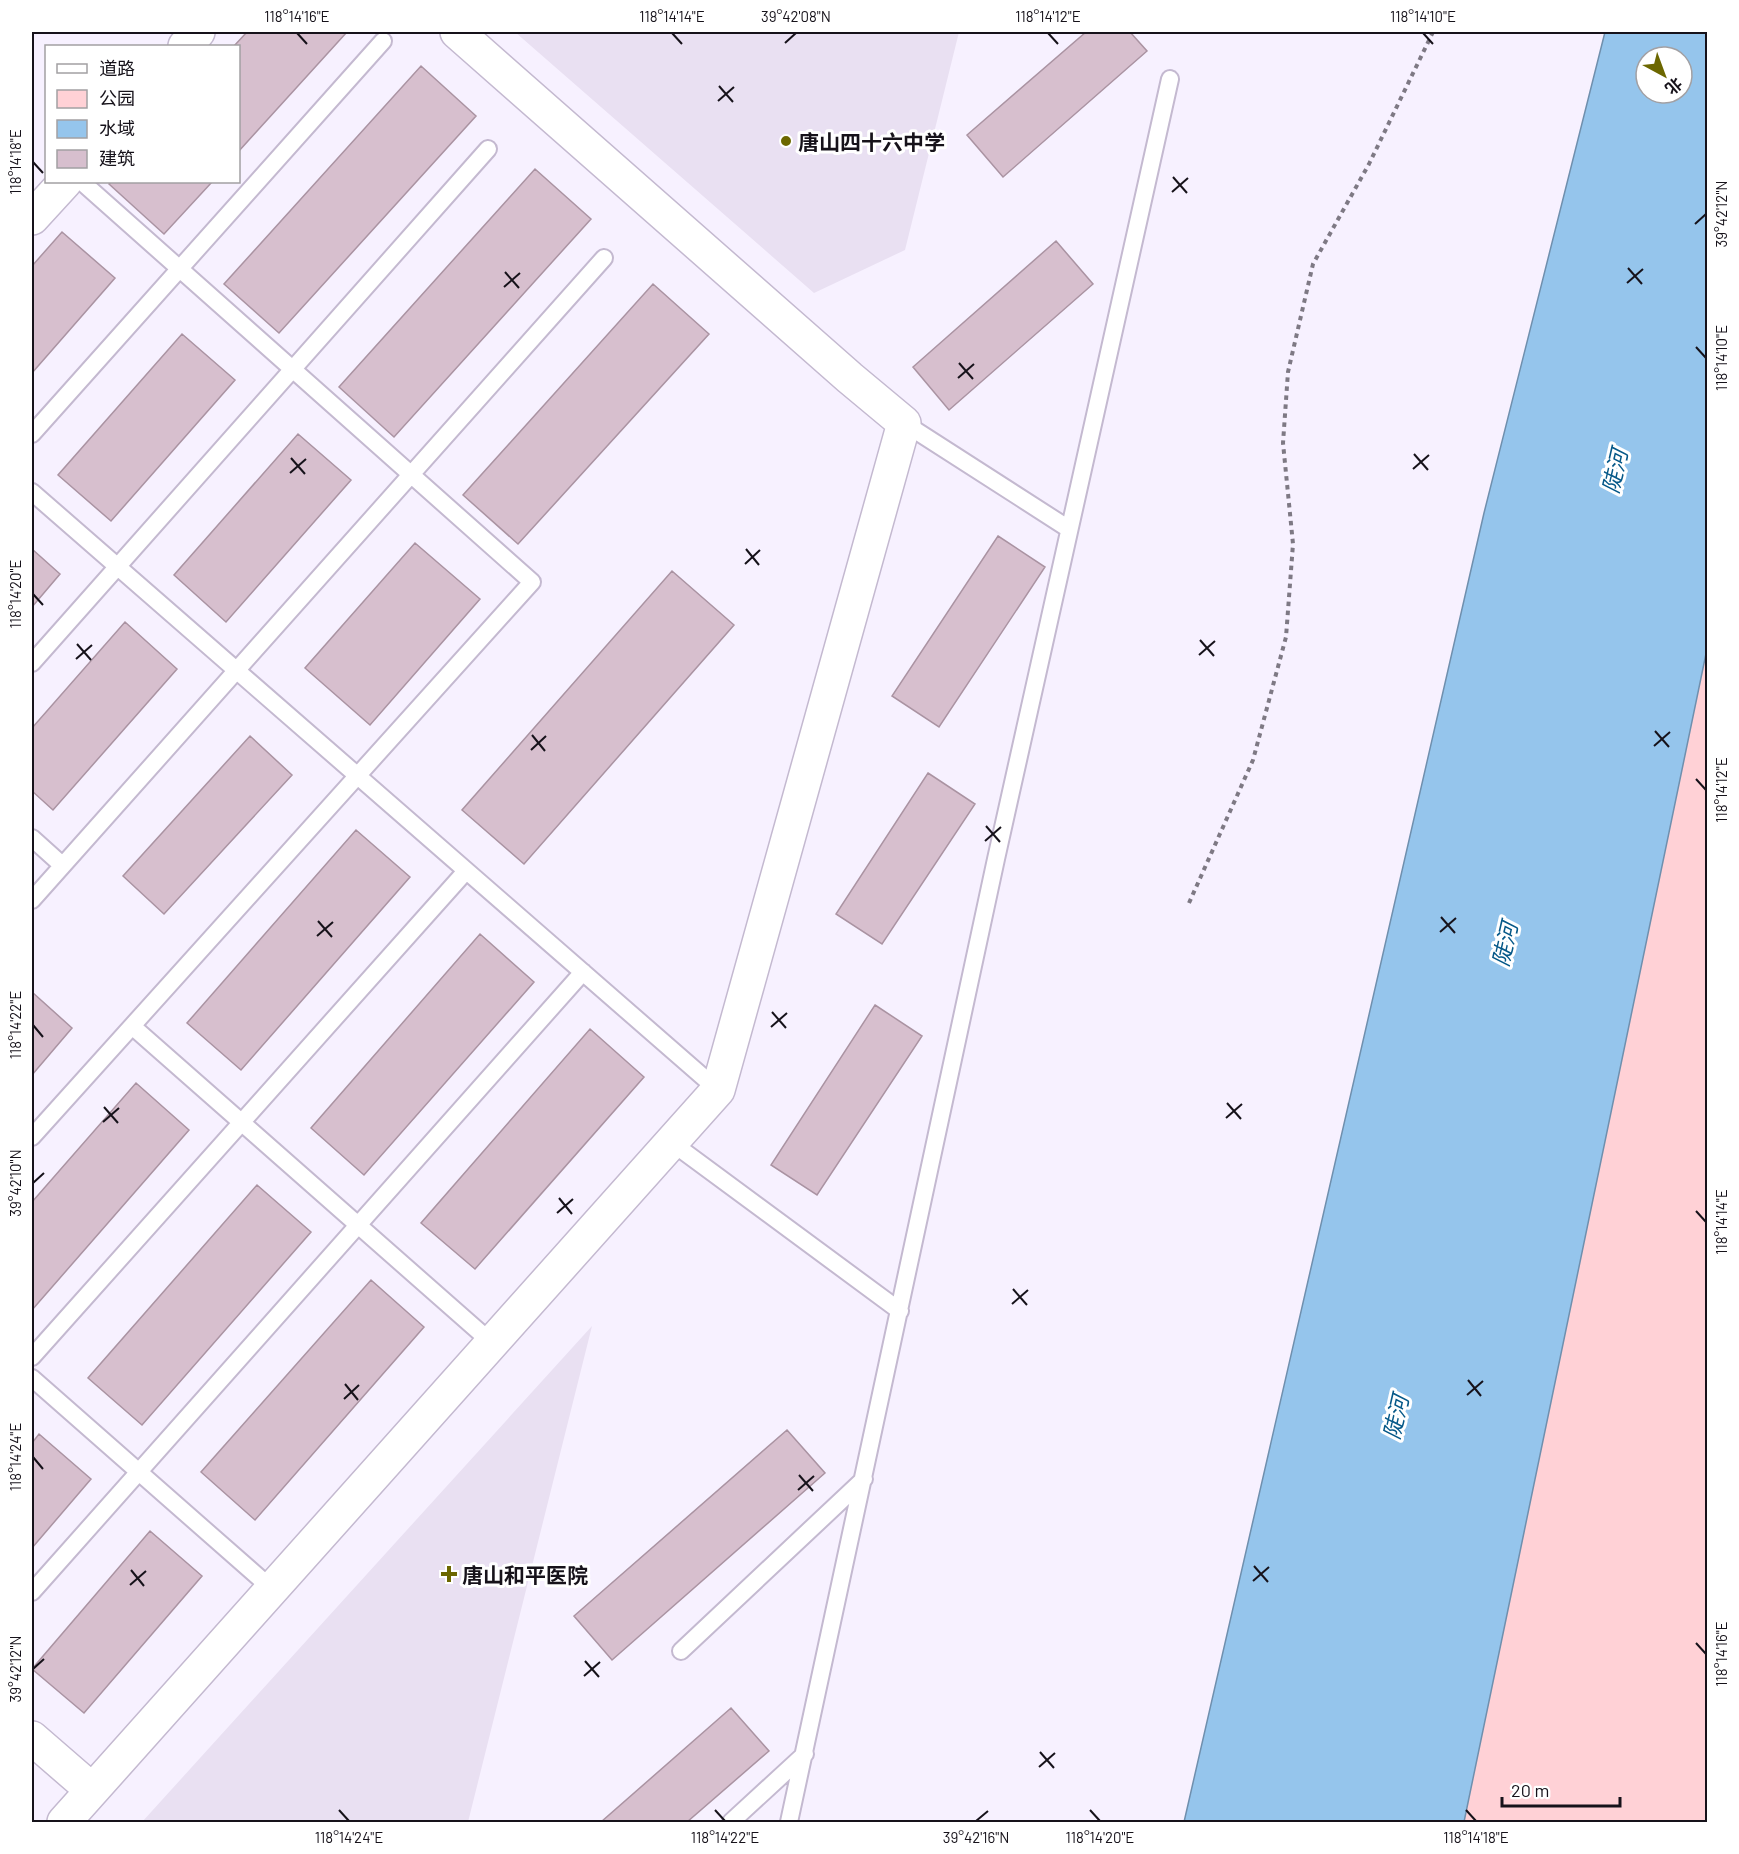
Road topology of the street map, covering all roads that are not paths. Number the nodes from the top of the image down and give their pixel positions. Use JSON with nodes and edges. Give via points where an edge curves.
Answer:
{"nodes":[{"id":1,"x":198,"y":32,"type":"edge"},
{"id":2,"x":457,"y":32,"type":"edge"},
{"id":3,"x":383,"y":41,"type":"dead end"},
{"id":4,"x":186,"y":45,"type":"edge"},
{"id":5,"x":1170,"y":79,"type":"dead end"},
{"id":6,"x":488,"y":149,"type":"dead end"},
{"id":7,"x":64,"y":183,"type":"edge"},
{"id":8,"x":83,"y":183,"type":"edge"},
{"id":9,"x":32,"y":218,"type":"edge"},
{"id":10,"x":604,"y":258,"type":"dead end"},
{"id":11,"x":180,"y":269,"type":"junction"},
{"id":12,"x":293,"y":369,"type":"junction"},
{"id":13,"x":904,"y":423,"type":"junction"},
{"id":14,"x":32,"y":434,"type":"edge"},
{"id":15,"x":411,"y":474,"type":"junction"},
{"id":16,"x":32,"y":492,"type":"edge"},
{"id":17,"x":1069,"y":529,"type":"junction"},
{"id":18,"x":117,"y":566,"type":"junction"},
{"id":19,"x":32,"y":663,"type":"edge"},
{"id":20,"x":236,"y":670,"type":"junction"},
{"id":21,"x":358,"y":776,"type":"junction"},
{"id":22,"x":32,"y":838,"type":"edge"},
{"id":23,"x":62,"y":866,"type":"junction"},
{"id":24,"x":466,"y":871,"type":"junction"},
{"id":25,"x":32,"y":900,"type":"edge"},
{"id":26,"x":583,"y":972,"type":"junction"},
{"id":27,"x":132,"y":1026,"type":"junction"},
{"id":28,"x":718,"y":1090,"type":"junction"},
{"id":29,"x":241,"y":1122,"type":"junction"},
{"id":30,"x":32,"y":1137,"type":"edge"},
{"id":31,"x":671,"y":1142,"type":"junction"},
{"id":32,"x":358,"y":1225,"type":"junction"},
{"id":33,"x":900,"y":1311,"type":"junction"},
{"id":34,"x":492,"y":1343,"type":"junction"},
{"id":35,"x":32,"y":1358,"type":"edge"},
{"id":36,"x":32,"y":1378,"type":"edge"},
{"id":37,"x":139,"y":1472,"type":"junction"},
{"id":38,"x":864,"y":1479,"type":"junction"},
{"id":39,"x":272,"y":1589,"type":"junction"},
{"id":40,"x":32,"y":1592,"type":"edge"},
{"id":41,"x":681,"y":1651,"type":"dead end"},
{"id":42,"x":32,"y":1738,"type":"edge"},
{"id":43,"x":805,"y":1754,"type":"junction"},
{"id":44,"x":92,"y":1790,"type":"junction"},
{"id":45,"x":64,"y":1822,"type":"edge"},
{"id":46,"x":731,"y":1822,"type":"edge"},
{"id":47,"x":789,"y":1822,"type":"edge"}],
"edges":[{"from":1,"to":4,"type":"street"},
{"from":2,"to":13,"type":"street"},
{"from":3,"to":11,"type":"lane"},
{"from":5,"to":17,"type":"lane"},
{"from":6,"to":12,"type":"lane"},
{"from":7,"to":9,"type":"street"},
{"from":8,"to":11,"type":"lane"},
{"from":10,"to":15,"type":"lane"},
{"from":11,"to":12,"type":"lane"},
{"from":11,"to":14,"type":"lane"},
{"from":12,"to":15,"type":"lane"},
{"from":12,"to":18,"type":"lane"},
{"from":13,"to":17,"type":"lane"},
{"from":13,"to":28,"type":"street"},
{"from":15,"to":20,"type":"lane"},
{"from":15,"to":21,"type":"lane","via":[[532,582]]},
{"from":16,"to":18,"type":"lane"},
{"from":17,"to":33,"type":"lane"},
{"from":18,"to":19,"type":"lane"},
{"from":18,"to":20,"type":"lane"},
{"from":20,"to":21,"type":"lane"},
{"from":20,"to":23,"type":"lane"},
{"from":21,"to":24,"type":"lane"},
{"from":21,"to":27,"type":"lane"},
{"from":22,"to":23,"type":"lane"},
{"from":23,"to":25,"type":"lane"},
{"from":24,"to":26,"type":"lane"},
{"from":24,"to":29,"type":"lane"},
{"from":26,"to":28,"type":"lane"},
{"from":26,"to":32,"type":"lane"},
{"from":27,"to":29,"type":"lane"},
{"from":27,"to":30,"type":"lane"},
{"from":28,"to":31,"type":"street"},
{"from":29,"to":32,"type":"lane"},
{"from":29,"to":35,"type":"lane"},
{"from":31,"to":33,"type":"lane"},
{"from":31,"to":34,"type":"street"},
{"from":32,"to":34,"type":"lane"},
{"from":32,"to":37,"type":"lane"},
{"from":33,"to":38,"type":"lane"},
{"from":34,"to":39,"type":"street"},
{"from":36,"to":37,"type":"lane"},
{"from":37,"to":39,"type":"lane"},
{"from":37,"to":40,"type":"lane"},
{"from":38,"to":41,"type":"lane"},
{"from":38,"to":43,"type":"lane"},
{"from":39,"to":44,"type":"street"},
{"from":42,"to":44,"type":"street"},
{"from":43,"to":46,"type":"lane"},
{"from":43,"to":47,"type":"lane"},
{"from":44,"to":45,"type":"street"}]}
